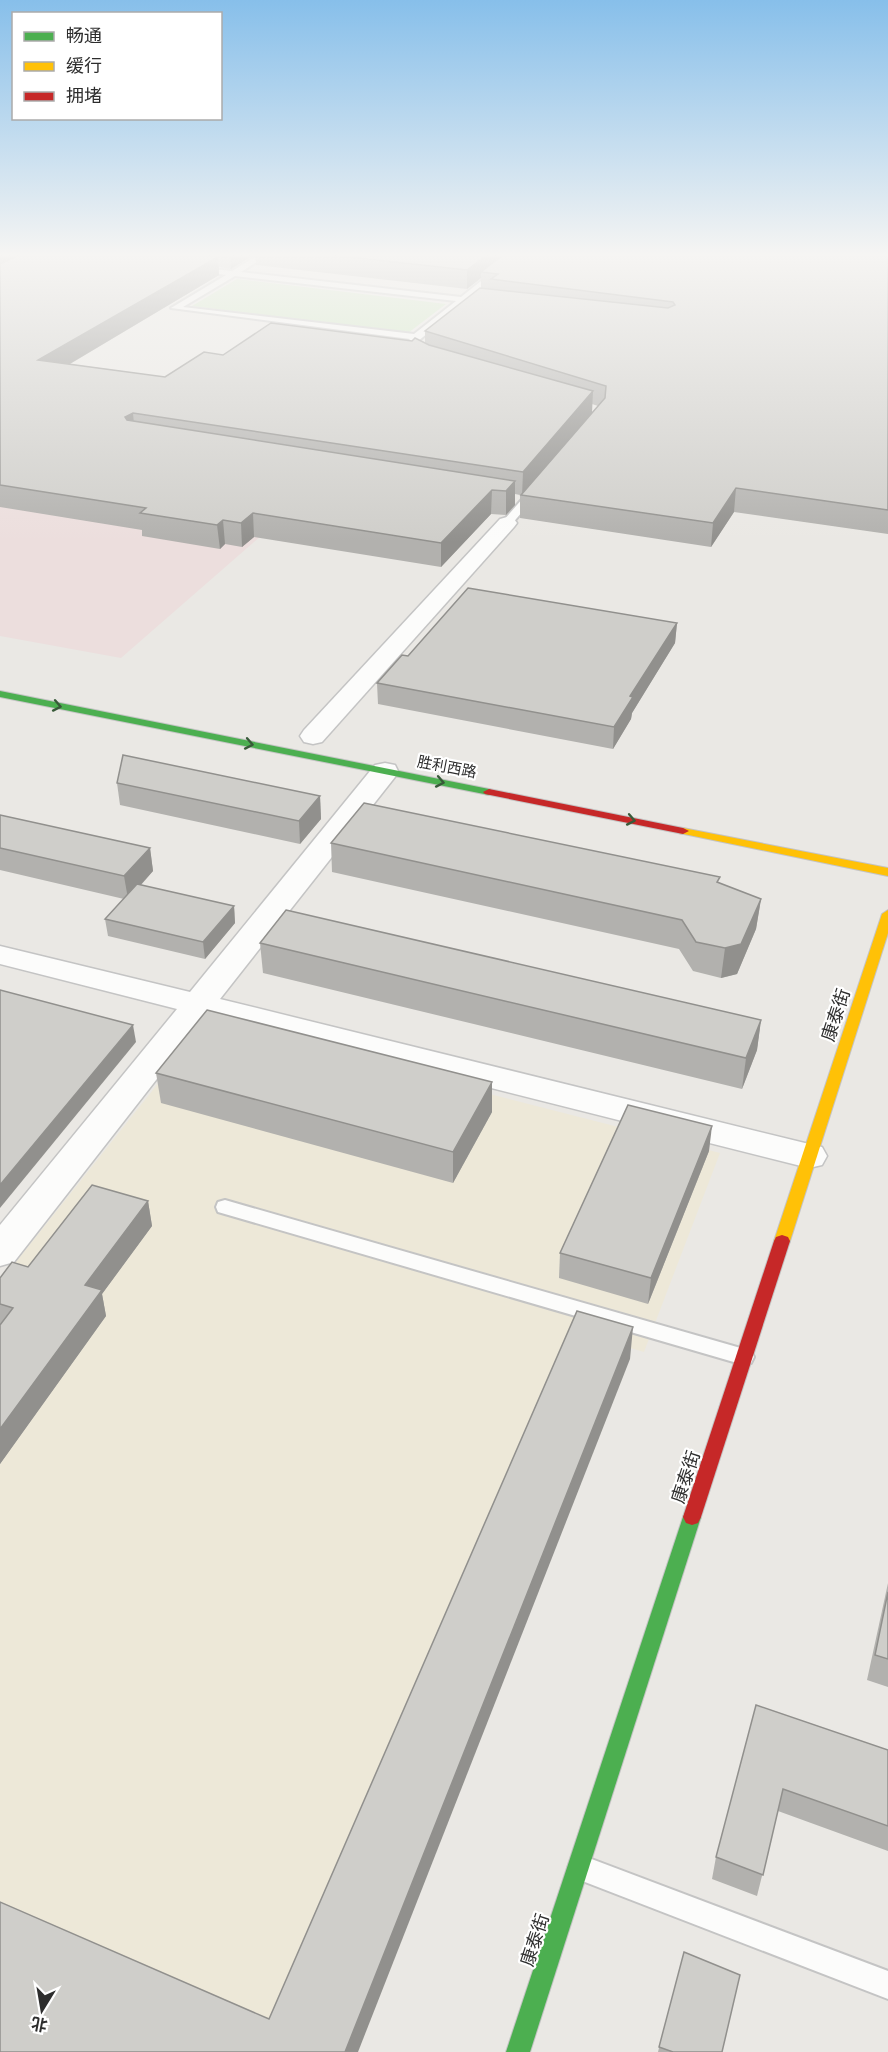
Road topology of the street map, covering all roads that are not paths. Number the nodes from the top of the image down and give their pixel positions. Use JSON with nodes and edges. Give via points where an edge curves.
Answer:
{"nodes":[{"id":1,"x":410,"y":350,"type":"edge"},
{"id":2,"x":426,"y":358,"type":"edge"},
{"id":3,"x":540,"y":484,"type":"edge"},
{"id":4,"x":513,"y":499,"type":"edge"},
{"id":5,"x":525,"y":501,"type":"junction"},
{"id":6,"x":507,"y":523,"type":"joint"},
{"id":7,"x":0,"y":694,"type":"edge"},
{"id":8,"x":313,"y":736,"type":"dead end"},
{"id":9,"x":385,"y":771,"type":"junction"},
{"id":10,"x":888,"y":872,"type":"edge"},
{"id":11,"x":888,"y":914,"type":"edge"},
{"id":12,"x":0,"y":955,"type":"edge"},
{"id":13,"x":198,"y":1005,"type":"junction"},
{"id":14,"x":809,"y":1156,"type":"junction"},
{"id":15,"x":225,"y":1207,"type":"dead end"},
{"id":16,"x":3,"y":1242,"type":"edge"},
{"id":17,"x":744,"y":1357,"type":"junction"},
{"id":18,"x":578,"y":1867,"type":"junction"},
{"id":19,"x":888,"y":1985,"type":"edge"},
{"id":20,"x":518,"y":2052,"type":"edge"}],
"edges":[{"from":1,"to":2,"type":"lane"},
{"from":3,"to":5,"type":"lane"},
{"from":4,"to":5,"type":"lane"},
{"from":5,"to":6,"type":"lane"},
{"from":6,"to":8,"type":"street"},
{"from":7,"to":9,"type":"street","name":"胜利西路","one_way":true},
{"from":9,"to":10,"type":"street","name":"胜利西路","one_way":true},
{"from":9,"to":13,"type":"street"},
{"from":11,"to":14,"type":"street","name":"康泰街"},
{"from":12,"to":13,"type":"street"},
{"from":13,"to":14,"type":"street"},
{"from":13,"to":16,"type":"street"},
{"from":14,"to":17,"type":"street","name":"康泰街"},
{"from":15,"to":17,"type":"lane"},
{"from":17,"to":18,"type":"street","name":"康泰街"},
{"from":18,"to":19,"type":"lane"},
{"from":18,"to":20,"type":"street","name":"康泰街"}]}
